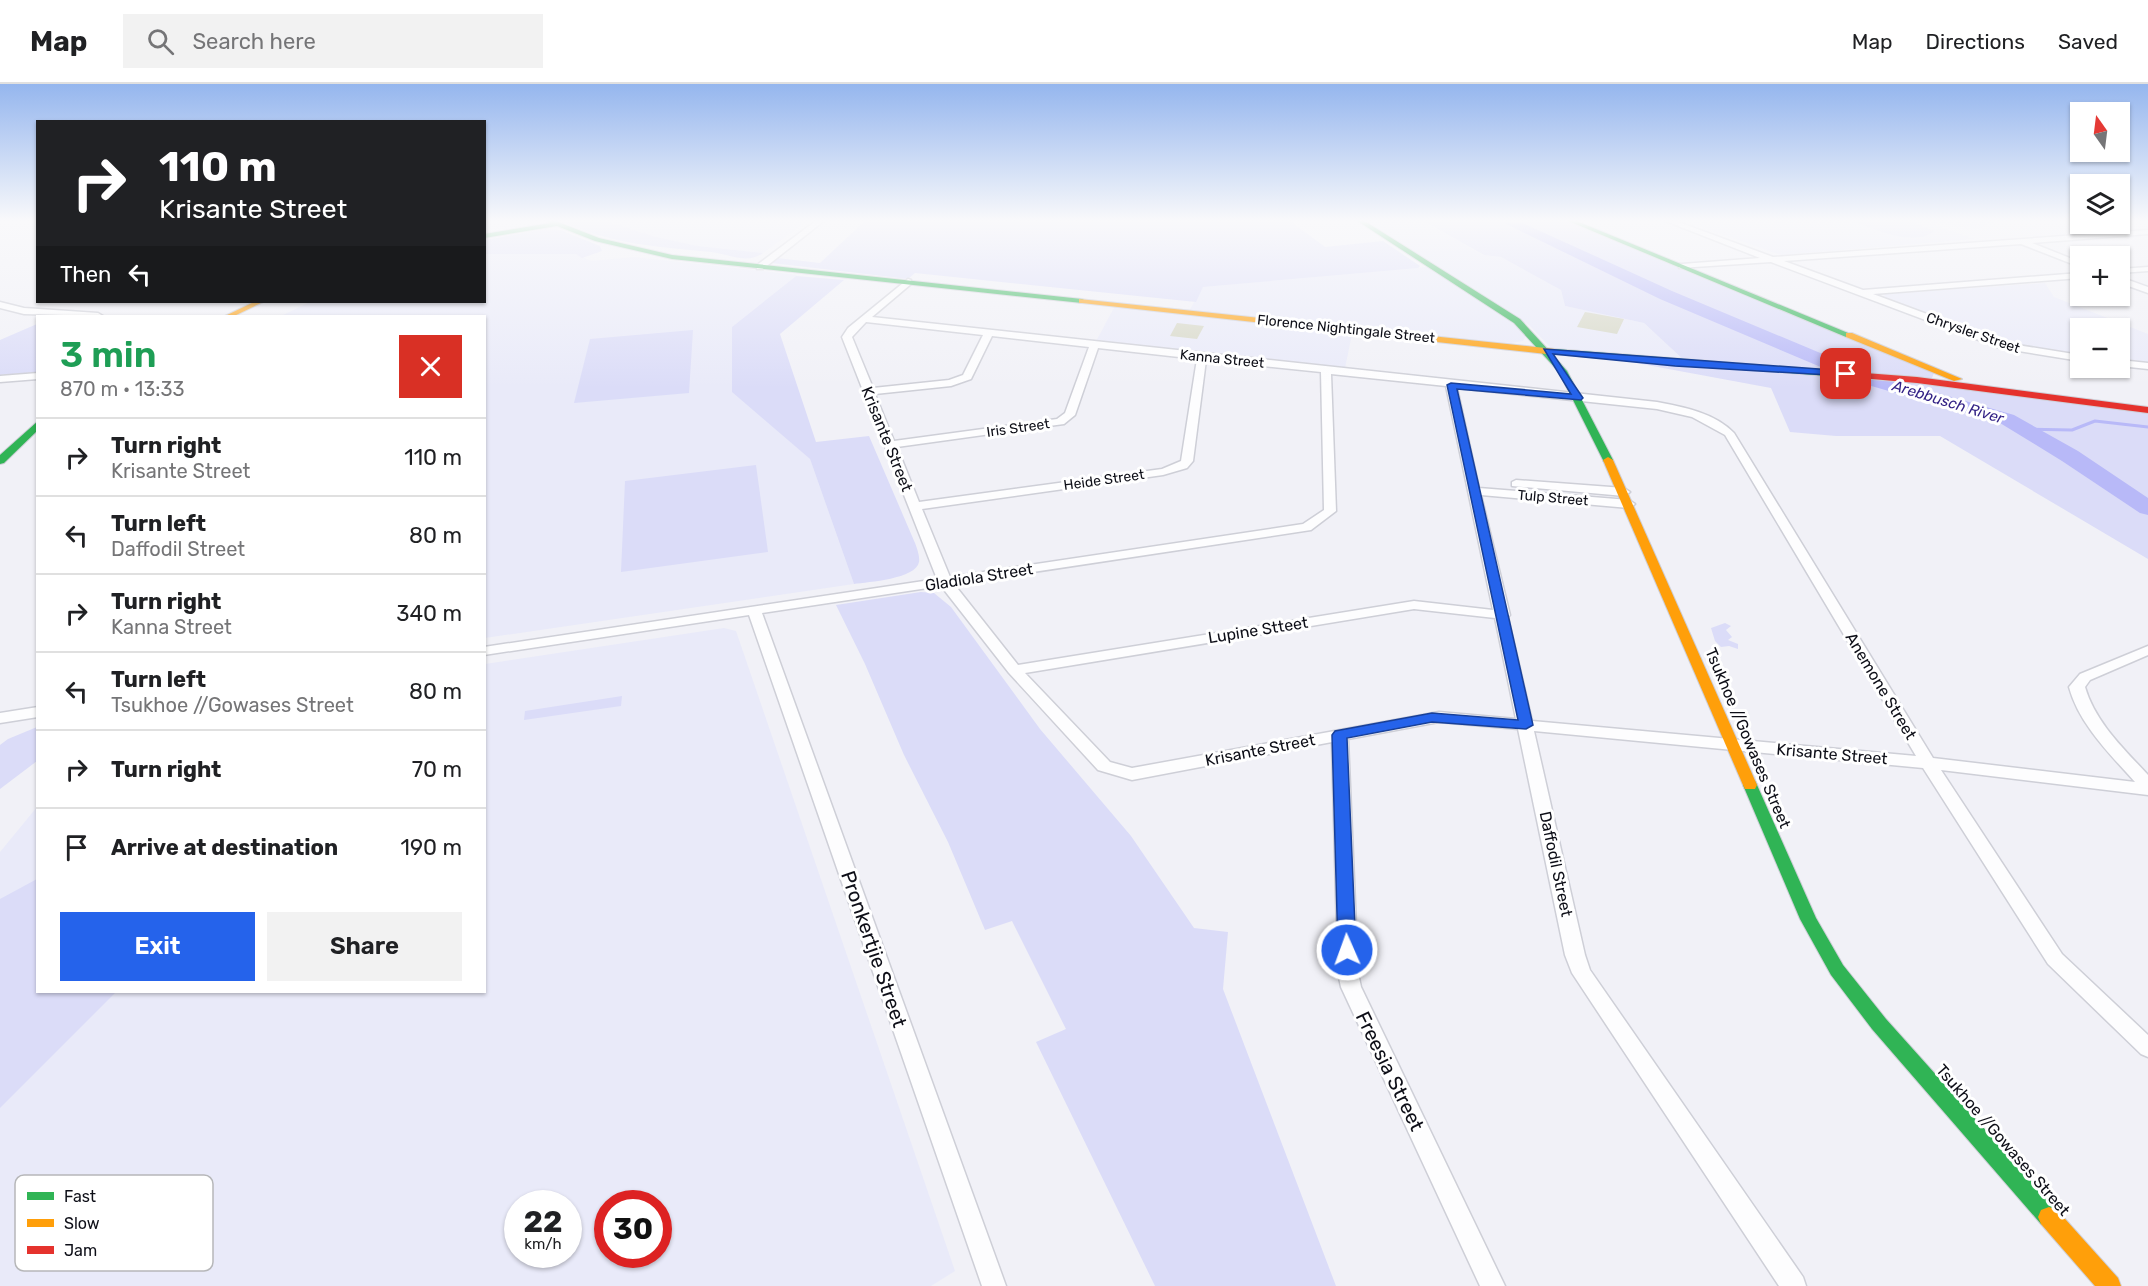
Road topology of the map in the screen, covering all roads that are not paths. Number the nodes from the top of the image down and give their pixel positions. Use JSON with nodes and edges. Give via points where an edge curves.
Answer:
{"nodes":[{"id":1,"x":850,"y":276,"type":"edge"},
{"id":2,"x":1447,"y":276,"type":"edge"},
{"id":3,"x":1706,"y":276,"type":"edge"},
{"id":4,"x":1816,"y":276,"type":"edge"},
{"id":5,"x":2067,"y":276,"type":"edge"},
{"id":6,"x":908,"y":282,"type":"junction"},
{"id":7,"x":2130,"y":284,"type":"edge"},
{"id":8,"x":2148,"y":290,"type":"edge"},
{"id":9,"x":1860,"y":293,"type":"junction"},
{"id":10,"x":258,"y":303,"type":"edge"},
{"id":11,"x":0,"y":304,"type":"edge"},
{"id":12,"x":83,"y":315,"type":"edge"},
{"id":13,"x":231,"y":315,"type":"edge"},
{"id":14,"x":866,"y":319,"type":"junction"},
{"id":15,"x":989,"y":333,"type":"junction"},
{"id":16,"x":1094,"y":345,"type":"junction"},
{"id":17,"x":1547,"y":351,"type":"junction"},
{"id":18,"x":2070,"y":356,"type":"edge"},
{"id":19,"x":1203,"y":357,"type":"junction"},
{"id":20,"x":2130,"y":364,"type":"edge"},
{"id":21,"x":2148,"y":366,"type":"edge"},
{"id":22,"x":1929,"y":368,"type":"junction"},
{"id":23,"x":1326,"y":371,"type":"junction"},
{"id":24,"x":36,"y":376,"type":"edge"},
{"id":25,"x":0,"y":379,"type":"edge"},
{"id":26,"x":1917,"y":380,"type":"junction"},
{"id":27,"x":1451,"y":385,"type":"junction"},
{"id":28,"x":1969,"y":386,"type":"junction"},
{"id":29,"x":868,"y":392,"type":"junction"},
{"id":30,"x":1578,"y":398,"type":"junction"},
{"id":31,"x":2148,"y":410,"type":"edge"},
{"id":32,"x":36,"y":426,"type":"edge"},
{"id":33,"x":890,"y":445,"type":"junction"},
{"id":34,"x":0,"y":461,"type":"edge"},
{"id":35,"x":1475,"y":486,"type":"junction"},
{"id":36,"x":1627,"y":498,"type":"junction"},
{"id":37,"x":914,"y":506,"type":"junction"},
{"id":38,"x":945,"y":582,"type":"junction"},
{"id":39,"x":756,"y":612,"type":"junction"},
{"id":40,"x":1503,"y":615,"type":"junction"},
{"id":41,"x":2148,"y":650,"type":"edge"},
{"id":42,"x":486,"y":651,"type":"edge"},
{"id":43,"x":1014,"y":670,"type":"junction"},
{"id":44,"x":36,"y":712,"type":"edge"},
{"id":45,"x":0,"y":718,"type":"edge"},
{"id":46,"x":1526,"y":725,"type":"junction"},
{"id":47,"x":1340,"y":735,"type":"junction"},
{"id":48,"x":1733,"y":744,"type":"junction"},
{"id":49,"x":1928,"y":763,"type":"junction"},
{"id":50,"x":2148,"y":788,"type":"edge"},
{"id":51,"x":2148,"y":1048,"type":"edge"},
{"id":52,"x":994,"y":1286,"type":"edge"},
{"id":53,"x":1493,"y":1286,"type":"edge"},
{"id":54,"x":1794,"y":1286,"type":"edge"},
{"id":55,"x":2110,"y":1286,"type":"edge"}],
"edges":[{"from":1,"to":6,"type":"street","name":"Florence Nightingale Street"},
{"from":2,"to":17,"type":"street","name":"Tsukhoe //Gowases Street","via":[[1517,321]]},
{"from":3,"to":22,"type":"street"},
{"from":4,"to":9,"type":"street","name":"Chrysler Street"},
{"from":5,"to":9,"type":"street"},
{"from":6,"to":14,"type":"street","name":"Krisante Street"},
{"from":6,"to":17,"type":"street","name":"Florence Nightingale Street"},
{"from":7,"to":8,"type":"street"},
{"from":9,"to":18,"type":"street","name":"Chrysler Street","via":[[2003,346]]},
{"from":10,"to":13,"type":"street"},
{"from":11,"to":12,"type":"street","via":[[24,311]]},
{"from":14,"to":15,"type":"street","name":"Kanna Street"},
{"from":14,"to":29,"type":"street","name":"Krisante Street","via":[[847,337]]},
{"from":15,"to":16,"type":"street","name":"Kanna Street"},
{"from":15,"to":29,"type":"street","via":[[967,377],[951,383]]},
{"from":16,"to":19,"type":"street","name":"Kanna Street"},
{"from":16,"to":33,"type":"street","name":"Iris Street","via":[[1070,415],[1060,422]]},
{"from":17,"to":26,"type":"street","name":"Florence Nightingale Street"},
{"from":17,"to":30,"type":"street","name":"Tsukhoe //Gowases Street"},
{"from":19,"to":23,"type":"street","name":"Kanna Street"},
{"from":19,"to":37,"type":"street","name":"Heide Street","via":[[1187,461],[1183,466]]},
{"from":20,"to":21,"type":"street"},
{"from":22,"to":26,"type":"street","via":[[1932,378]]},
{"from":22,"to":28,"type":"street"},
{"from":23,"to":27,"type":"street","name":"Kanna Street"},
{"from":23,"to":38,"type":"street","name":"Gladiola Street","via":[[1329,511],[1316,523],[1292,531]]},
{"from":24,"to":25,"type":"street"},
{"from":26,"to":28,"type":"street","name":"Florence Nightingale Street"},
{"from":27,"to":30,"type":"street","name":"Kanna Street"},
{"from":27,"to":35,"type":"street","name":"Daffodil Street"},
{"from":28,"to":31,"type":"street","name":"Florence Nightingale Street"},
{"from":29,"to":33,"type":"street","name":"Krisante Street"},
{"from":30,"to":36,"type":"street","name":"Tsukhoe //Gowases Street"},
{"from":30,"to":49,"type":"street","name":"Anemone Street","via":[[1698,413],[1729,433]]},
{"from":32,"to":34,"type":"street"},
{"from":33,"to":37,"type":"street","name":"Krisante Street"},
{"from":35,"to":36,"type":"street","name":"Tulp Street"},
{"from":35,"to":40,"type":"street","name":"Daffodil Street"},
{"from":36,"to":48,"type":"street","name":"Tsukhoe //Gowases Street"},
{"from":37,"to":38,"type":"street","name":"Krisante Street"},
{"from":38,"to":39,"type":"street","name":"Gladiola Street"},
{"from":38,"to":43,"type":"street","name":"Krisante Street"},
{"from":39,"to":42,"type":"street","name":"Gladiola Street"},
{"from":39,"to":52,"type":"street","name":"Pronkertjie Street"},
{"from":40,"to":43,"type":"street","name":"Lupine Stteet","via":[[1414,605]]},
{"from":40,"to":46,"type":"street","name":"Daffodil Street"},
{"from":41,"to":50,"type":"street","via":[[2085,677],[2077,687],[2078,697]]},
{"from":43,"to":47,"type":"street","name":"Krisante Street","via":[[1104,766],[1118,772],[1132,774]]},
{"from":44,"to":45,"type":"street"},
{"from":46,"to":47,"type":"street","name":"Krisante Street","via":[[1432,717]]},
{"from":46,"to":48,"type":"street","name":"Krisante Street"},
{"from":46,"to":54,"type":"street","name":"Daffodil Street","via":[[1582,973]]},
{"from":47,"to":53,"type":"street","name":"Freesia Street","via":[[1351,987]]},
{"from":48,"to":49,"type":"street","name":"Krisante Street"},
{"from":48,"to":55,"type":"street","name":"Tsukhoe //Gowases Street","via":[[1808,919],[1837,970],[1879,1024]]},
{"from":49,"to":50,"type":"street","name":"Krisante Street"},
{"from":49,"to":51,"type":"street","name":"Anemone Street","via":[[2055,959]]}]}
